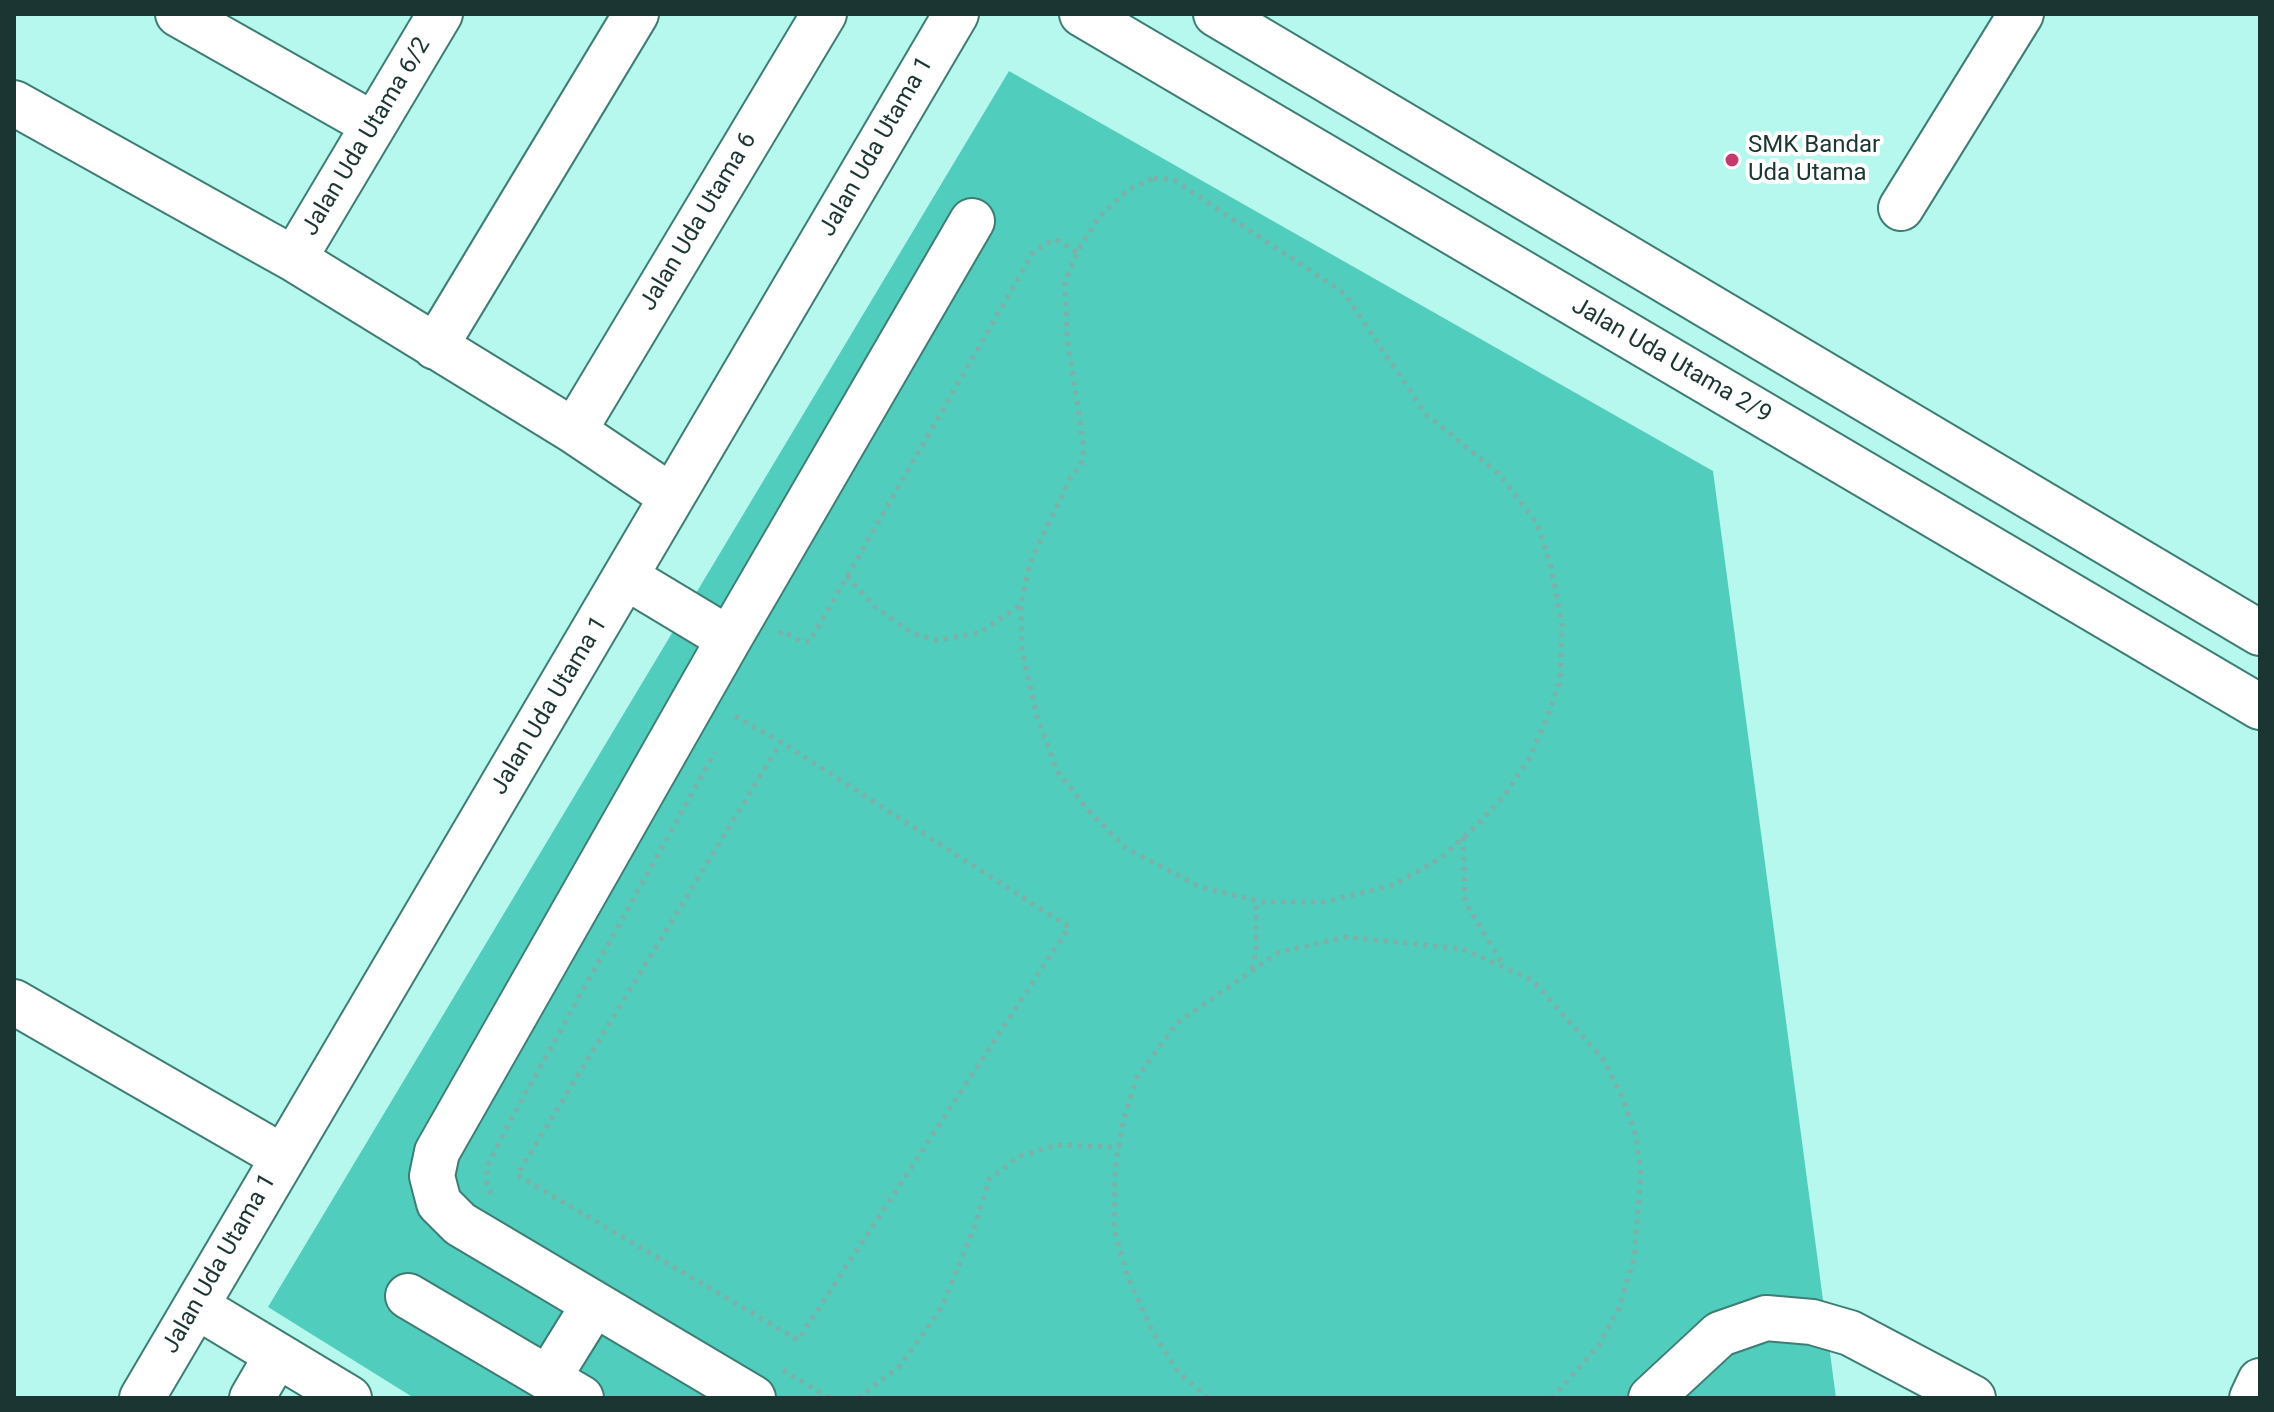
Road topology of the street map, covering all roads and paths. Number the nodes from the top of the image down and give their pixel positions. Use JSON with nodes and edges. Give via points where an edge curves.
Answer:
{"nodes":[{"id":1,"x":178,"y":14,"type":"edge"},
{"id":2,"x":440,"y":14,"type":"edge"},
{"id":3,"x":636,"y":14,"type":"edge"},
{"id":4,"x":824,"y":14,"type":"edge"},
{"id":5,"x":956,"y":14,"type":"edge"},
{"id":6,"x":1082,"y":14,"type":"edge"},
{"id":7,"x":1216,"y":14,"type":"edge"},
{"id":8,"x":2021,"y":14,"type":"edge"},
{"id":9,"x":14,"y":103,"type":"edge"},
{"id":10,"x":374,"y":125,"type":"junction"},
{"id":11,"x":1901,"y":208,"type":"dead end"},
{"id":12,"x":972,"y":221,"type":"dead end"},
{"id":13,"x":1077,"y":252,"type":"junction"},
{"id":14,"x":294,"y":259,"type":"junction"},
{"id":15,"x":435,"y":347,"type":"junction"},
{"id":16,"x":574,"y":431,"type":"junction"},
{"id":17,"x":672,"y":497,"type":"junction"},
{"id":18,"x":847,"y":576,"type":"junction"},
{"id":19,"x":626,"y":577,"type":"junction"},
{"id":20,"x":1021,"y":604,"type":"junction"},
{"id":21,"x":2260,"y":633,"type":"edge"},
{"id":22,"x":729,"y":639,"type":"junction"},
{"id":23,"x":771,"y":648,"type":"dead end"},
{"id":24,"x":742,"y":702,"type":"dead end"},
{"id":25,"x":2260,"y":707,"type":"edge"},
{"id":26,"x":735,"y":716,"type":"junction"},
{"id":27,"x":728,"y":730,"type":"dead end"},
{"id":28,"x":781,"y":742,"type":"junction"},
{"id":29,"x":720,"y":743,"type":"dead end"},
{"id":30,"x":1463,"y":837,"type":"junction"},
{"id":31,"x":1256,"y":900,"type":"junction"},
{"id":32,"x":1503,"y":964,"type":"junction"},
{"id":33,"x":1251,"y":970,"type":"junction"},
{"id":34,"x":14,"y":1002,"type":"edge"},
{"id":35,"x":1119,"y":1147,"type":"junction"},
{"id":36,"x":283,"y":1157,"type":"junction"},
{"id":37,"x":494,"y":1200,"type":"dead end"},
{"id":38,"x":408,"y":1296,"type":"dead end"},
{"id":39,"x":196,"y":1306,"type":"junction"},
{"id":40,"x":593,"y":1306,"type":"junction"},
{"id":41,"x":277,"y":1355,"type":"junction"},
{"id":42,"x":2260,"y":1381,"type":"edge"},
{"id":43,"x":765,"y":1382,"type":"edge"},
{"id":44,"x":565,"y":1388,"type":"edge"},
{"id":45,"x":142,"y":1398,"type":"edge"},
{"id":46,"x":252,"y":1398,"type":"edge"},
{"id":47,"x":349,"y":1398,"type":"edge"},
{"id":48,"x":829,"y":1398,"type":"edge"},
{"id":49,"x":858,"y":1398,"type":"edge"},
{"id":50,"x":1208,"y":1398,"type":"edge"},
{"id":51,"x":1552,"y":1398,"type":"edge"},
{"id":52,"x":1651,"y":1398,"type":"edge"},
{"id":53,"x":1973,"y":1398,"type":"edge"},
{"id":54,"x":2252,"y":1398,"type":"edge"}],
"edges":[{"from":1,"to":10,"type":"street"},
{"from":2,"to":10,"type":"street","name":"Jalan Uda Utama 6/2"},
{"from":3,"to":15,"type":"street"},
{"from":4,"to":16,"type":"street","name":"Jalan Uda Utama 6"},
{"from":5,"to":17,"type":"street","name":"Jalan Uda Utama 1"},
{"from":6,"to":25,"type":"street","name":"Jalan Uda Utama 2/9"},
{"from":7,"to":21,"type":"street"},
{"from":8,"to":11,"type":"street"},
{"from":9,"to":14,"type":"street"},
{"from":10,"to":14,"type":"street","name":"Jalan Uda Utama 6/2"},
{"from":12,"to":22,"type":"street"},
{"from":13,"to":18,"type":"path","via":[[1055,239],[1034,251]]},
{"from":13,"to":20,"type":"path","via":[[1065,282],[1067,337],[1084,448],[1081,464],[1030,562]]},
{"from":13,"to":30,"type":"path","via":[[1099,217],[1129,189],[1154,178],[1174,180],[1344,293],[1426,414],[1498,473],[1537,523],[1562,625],[1560,681],[1530,757],[1504,796]]},
{"from":14,"to":15,"type":"street"},
{"from":15,"to":16,"type":"street"},
{"from":16,"to":17,"type":"street"},
{"from":17,"to":19,"type":"street","name":"Jalan Uda Utama 1"},
{"from":18,"to":20,"type":"path","via":[[874,606],[912,633],[936,640],[979,633]]},
{"from":18,"to":23,"type":"path","via":[[810,641],[783,631]]},
{"from":19,"to":22,"type":"street"},
{"from":19,"to":36,"type":"street","name":"Jalan Uda Utama 1"},
{"from":20,"to":31,"type":"path","via":[[1022,651],[1057,771],[1126,848],[1200,887]]},
{"from":22,"to":40,"type":"street","via":[[437,1152],[432,1176],[439,1203],[460,1224]]},
{"from":24,"to":26,"type":"path"},
{"from":26,"to":27,"type":"path"},
{"from":26,"to":28,"type":"path"},
{"from":28,"to":28,"type":"path","via":[[1069,927],[798,1340],[517,1175]]},
{"from":29,"to":37,"type":"path","via":[[487,1167]]},
{"from":30,"to":31,"type":"path","via":[[1441,858],[1393,885],[1324,902]]},
{"from":30,"to":32,"type":"path","via":[[1465,902]]},
{"from":31,"to":33,"type":"path"},
{"from":32,"to":33,"type":"path","via":[[1463,949],[1347,937],[1279,952]]},
{"from":32,"to":51,"type":"path","via":[[1532,980],[1603,1059],[1636,1136],[1641,1175],[1634,1259],[1619,1308],[1599,1345]]},
{"from":33,"to":35,"type":"path","via":[[1177,1023],[1137,1077]]},
{"from":34,"to":36,"type":"street"},
{"from":35,"to":49,"type":"path","via":[[1057,1145],[1020,1156],[989,1179],[942,1307],[900,1366]]},
{"from":35,"to":50,"type":"path","via":[[1114,1229],[1127,1275],[1152,1331],[1179,1373]]},
{"from":36,"to":39,"type":"street","name":"Jalan Uda Utama 1"},
{"from":38,"to":44,"type":"street"},
{"from":39,"to":41,"type":"street"},
{"from":39,"to":45,"type":"street","name":"Jalan Uda Utama 1"},
{"from":40,"to":43,"type":"street"},
{"from":40,"to":44,"type":"street"},
{"from":41,"to":46,"type":"street"},
{"from":41,"to":47,"type":"street"},
{"from":42,"to":54,"type":"street"},
{"from":43,"to":48,"type":"path"},
{"from":52,"to":53,"type":"street","via":[[1720,1334],[1766,1318],[1812,1322],[1850,1333]]}]}
